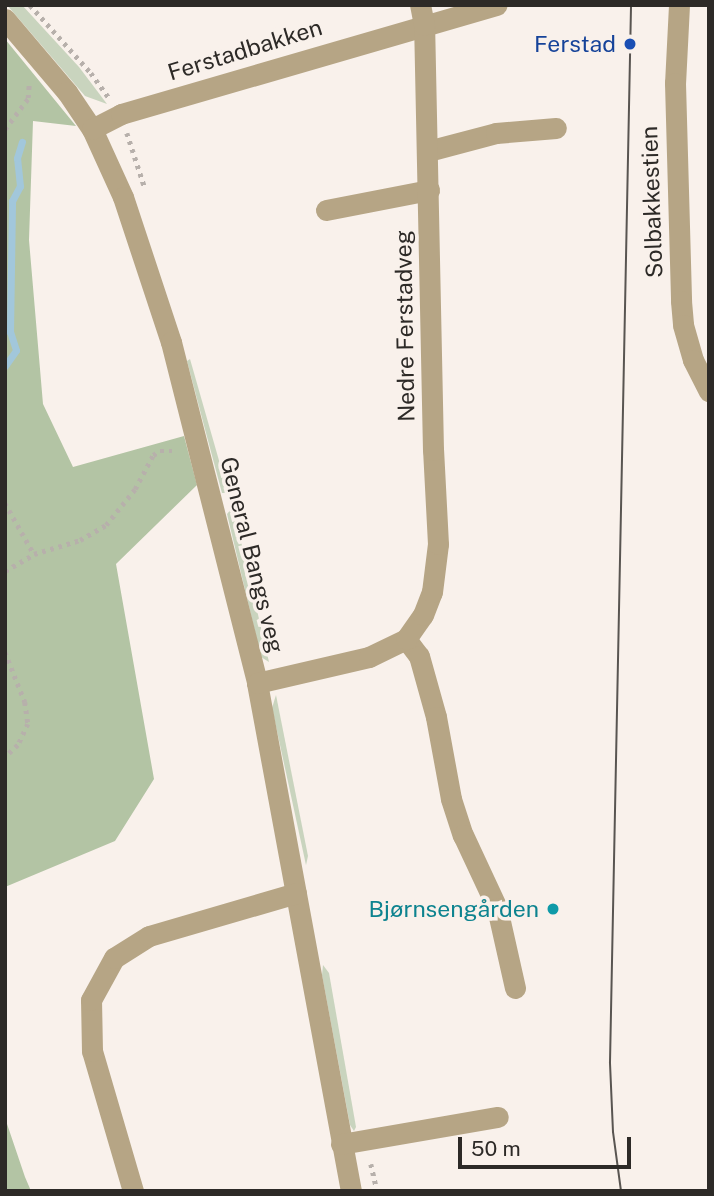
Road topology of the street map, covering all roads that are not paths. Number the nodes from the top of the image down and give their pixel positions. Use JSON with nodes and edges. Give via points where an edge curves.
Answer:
{"nodes":[{"id":1,"x":496,"y":5,"type":"edge"},
{"id":2,"x":679,"y":5,"type":"edge"},
{"id":3,"x":422,"y":15,"type":"edge"},
{"id":4,"x":5,"y":19,"type":"edge"},
{"id":5,"x":556,"y":128,"type":"dead end"},
{"id":6,"x":92,"y":129,"type":"junction"},
{"id":7,"x":428,"y":151,"type":"junction"},
{"id":8,"x":429,"y":190,"type":"junction"},
{"id":9,"x":326,"y":210,"type":"dead end"},
{"id":10,"x":709,"y":391,"type":"edge"},
{"id":11,"x":406,"y":639,"type":"junction"},
{"id":12,"x":257,"y":682,"type":"junction"},
{"id":13,"x":296,"y":893,"type":"junction"},
{"id":14,"x":515,"y":988,"type":"dead end"},
{"id":15,"x":498,"y":1117,"type":"dead end"},
{"id":16,"x":341,"y":1144,"type":"junction"},
{"id":17,"x":133,"y":1191,"type":"edge"},
{"id":18,"x":351,"y":1191,"type":"edge"}],
"edges":[{"from":1,"to":3,"type":"street","name":"Ferstadbakken"},
{"from":2,"to":10,"type":"street","name":"Solbakkestien","via":[[675,83],[681,301],[683,325]]},
{"from":3,"to":6,"type":"street","name":"Ferstadbakken","via":[[121,114]]},
{"from":3,"to":7,"type":"street","name":"Nedre Ferstadveg"},
{"from":4,"to":6,"type":"street","name":"General Bangs veg"},
{"from":5,"to":7,"type":"street","via":[[496,133]]},
{"from":6,"to":12,"type":"street","name":"General Bangs veg","via":[[123,197],[172,342]]},
{"from":7,"to":8,"type":"street","name":"Nedre Ferstadveg"},
{"from":8,"to":9,"type":"street"},
{"from":8,"to":11,"type":"street","name":"Nedre Ferstadveg","via":[[438,544],[432,592]]},
{"from":11,"to":12,"type":"street","via":[[369,657]]},
{"from":11,"to":14,"type":"street","via":[[419,656],[451,799],[497,908]]},
{"from":12,"to":13,"type":"street","name":"General Bangs veg"},
{"from":13,"to":16,"type":"street","name":"General Bangs veg"},
{"from":13,"to":17,"type":"street","via":[[149,936],[114,958],[91,1000],[92,1051]]},
{"from":15,"to":16,"type":"street"},
{"from":16,"to":18,"type":"street","name":"General Bangs veg"}]}
